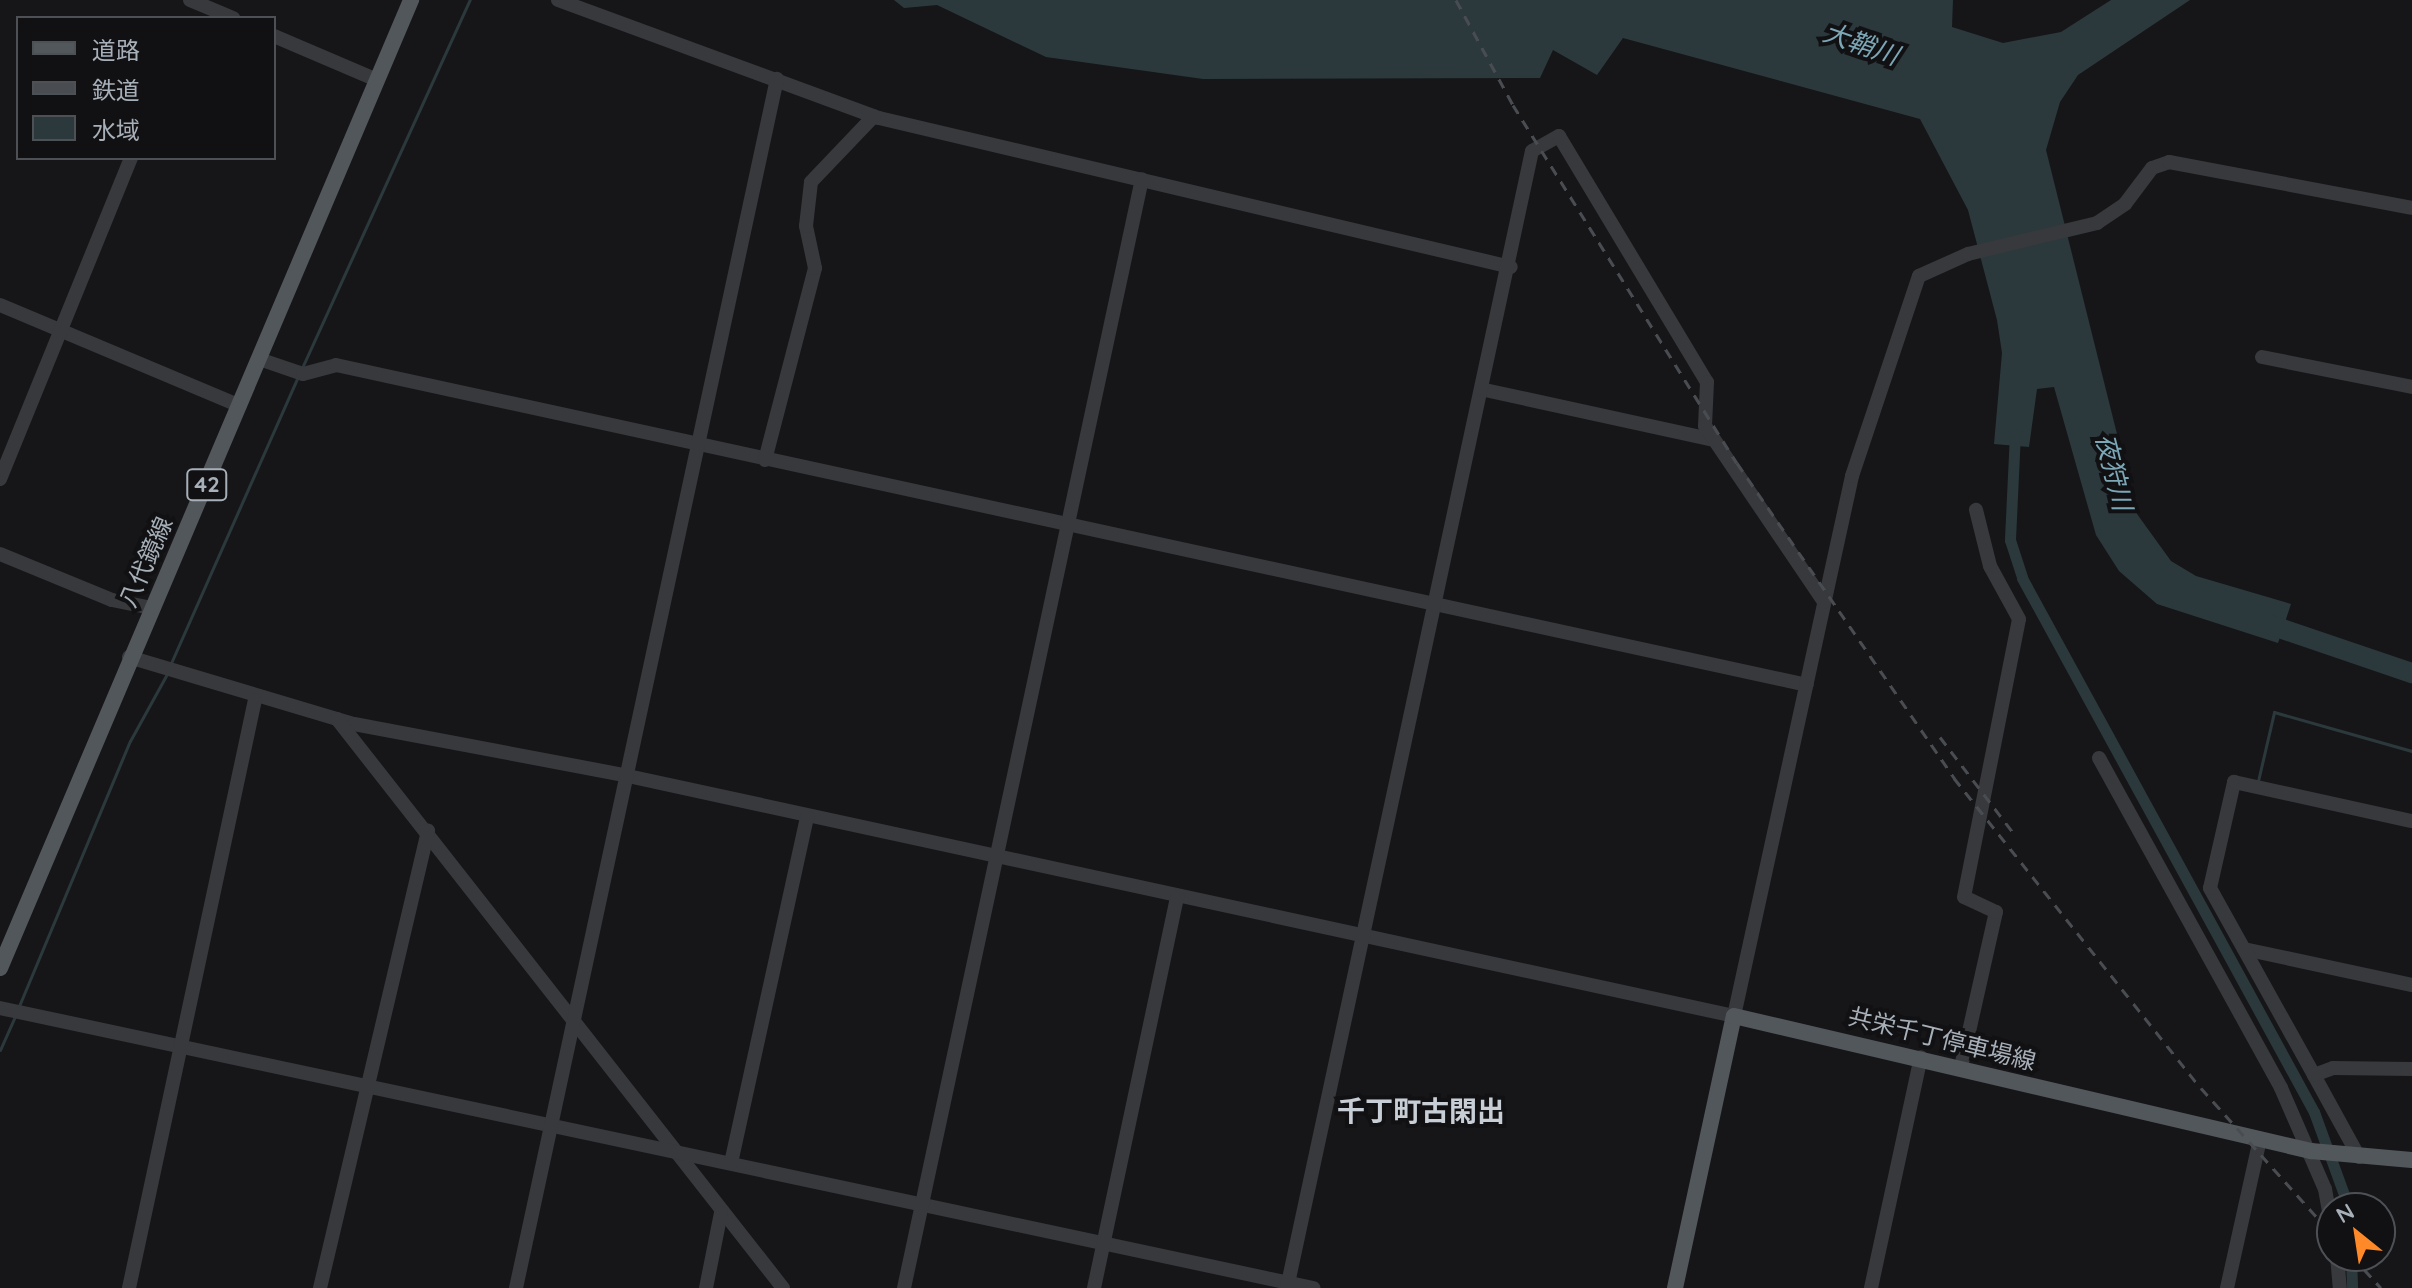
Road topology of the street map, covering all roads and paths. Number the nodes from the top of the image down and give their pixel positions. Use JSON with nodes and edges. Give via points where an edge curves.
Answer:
{"nodes":[{"id":1,"x":411,"y":0,"type":"edge"},
{"id":2,"x":558,"y":0,"type":"edge"},
{"id":3,"x":196,"y":5,"type":"edge"},
{"id":4,"x":227,"y":16,"type":"edge"},
{"id":5,"x":276,"y":37,"type":"edge"},
{"id":6,"x":777,"y":79,"type":"junction"},
{"id":7,"x":377,"y":80,"type":"junction"},
{"id":8,"x":874,"y":116,"type":"junction"},
{"id":9,"x":130,"y":160,"type":"edge"},
{"id":10,"x":1142,"y":179,"type":"junction"},
{"id":11,"x":2412,"y":208,"type":"edge"},
{"id":12,"x":1511,"y":267,"type":"junction"},
{"id":13,"x":0,"y":305,"type":"edge"},
{"id":14,"x":66,"y":332,"type":"junction"},
{"id":15,"x":2262,"y":357,"type":"dead end"},
{"id":16,"x":262,"y":360,"type":"junction"},
{"id":17,"x":2412,"y":387,"type":"edge"},
{"id":18,"x":1485,"y":390,"type":"junction"},
{"id":19,"x":240,"y":406,"type":"junction"},
{"id":20,"x":1714,"y":440,"type":"junction"},
{"id":21,"x":698,"y":445,"type":"junction"},
{"id":22,"x":765,"y":460,"type":"junction"},
{"id":23,"x":0,"y":479,"type":"edge"},
{"id":24,"x":1976,"y":510,"type":"dead end"},
{"id":25,"x":1067,"y":526,"type":"junction"},
{"id":26,"x":0,"y":554,"type":"edge"},
{"id":27,"x":1824,"y":602,"type":"junction"},
{"id":28,"x":1436,"y":607,"type":"junction"},
{"id":29,"x":152,"y":608,"type":"junction"},
{"id":30,"x":129,"y":657,"type":"junction"},
{"id":31,"x":1807,"y":685,"type":"junction"},
{"id":32,"x":255,"y":700,"type":"junction"},
{"id":33,"x":334,"y":715,"type":"junction"},
{"id":34,"x":2099,"y":758,"type":"dead end"},
{"id":35,"x":628,"y":776,"type":"junction"},
{"id":36,"x":807,"y":816,"type":"junction"},
{"id":37,"x":2412,"y":821,"type":"edge"},
{"id":38,"x":428,"y":831,"type":"junction"},
{"id":39,"x":994,"y":856,"type":"junction"},
{"id":40,"x":1177,"y":896,"type":"junction"},
{"id":41,"x":1364,"y":936,"type":"junction"},
{"id":42,"x":2244,"y":949,"type":"junction"},
{"id":43,"x":0,"y":968,"type":"edge"},
{"id":44,"x":2412,"y":985,"type":"edge"},
{"id":45,"x":12,"y":1012,"type":"edge"},
{"id":46,"x":1734,"y":1016,"type":"junction"},
{"id":47,"x":573,"y":1023,"type":"junction"},
{"id":48,"x":181,"y":1048,"type":"junction"},
{"id":49,"x":1921,"y":1057,"type":"junction"},
{"id":50,"x":1961,"y":1067,"type":"junction"},
{"id":51,"x":2412,"y":1069,"type":"edge"},
{"id":52,"x":2314,"y":1075,"type":"junction"},
{"id":53,"x":366,"y":1084,"type":"junction"},
{"id":54,"x":552,"y":1124,"type":"junction"},
{"id":55,"x":2260,"y":1139,"type":"junction"},
{"id":56,"x":671,"y":1149,"type":"junction"},
{"id":57,"x":2311,"y":1151,"type":"junction"},
{"id":58,"x":2359,"y":1157,"type":"junction"},
{"id":59,"x":2412,"y":1160,"type":"edge"},
{"id":60,"x":731,"y":1163,"type":"junction"},
{"id":61,"x":2322,"y":1192,"type":"edge"},
{"id":62,"x":920,"y":1203,"type":"junction"},
{"id":63,"x":721,"y":1213,"type":"junction"},
{"id":64,"x":1103,"y":1243,"type":"junction"},
{"id":65,"x":1288,"y":1285,"type":"edge"},
{"id":66,"x":129,"y":1288,"type":"edge"},
{"id":67,"x":320,"y":1288,"type":"edge"},
{"id":68,"x":516,"y":1288,"type":"edge"},
{"id":69,"x":706,"y":1288,"type":"edge"},
{"id":70,"x":783,"y":1288,"type":"edge"},
{"id":71,"x":904,"y":1288,"type":"edge"},
{"id":72,"x":1094,"y":1288,"type":"edge"},
{"id":73,"x":1313,"y":1288,"type":"edge"},
{"id":74,"x":1675,"y":1288,"type":"edge"},
{"id":75,"x":1871,"y":1288,"type":"edge"},
{"id":76,"x":2227,"y":1288,"type":"edge"}],
"edges":[{"from":1,"to":7,"type":"main road","name":"八代鏡線","number":"42"},
{"from":2,"to":6,"type":"street"},
{"from":3,"to":4,"type":"street"},
{"from":5,"to":7,"type":"street"},
{"from":6,"to":8,"type":"street"},
{"from":6,"to":21,"type":"street"},
{"from":7,"to":16,"type":"main road","name":"八代鏡線","number":"42"},
{"from":8,"to":10,"type":"street"},
{"from":8,"to":22,"type":"street","via":[[811,182],[806,226],[815,268]]},
{"from":9,"to":14,"type":"street"},
{"from":10,"to":12,"type":"street"},
{"from":10,"to":25,"type":"street"},
{"from":11,"to":27,"type":"street","via":[[2169,162],[2152,168],[2125,204],[2097,223],[1934,264],[1911,289],[1888,385],[1866,422]]},
{"from":12,"to":18,"type":"street"},
{"from":12,"to":20,"type":"street","via":[[1532,151],[1559,136],[1707,382],[1705,426]]},
{"from":13,"to":14,"type":"street"},
{"from":14,"to":19,"type":"street"},
{"from":14,"to":23,"type":"street"},
{"from":15,"to":17,"type":"street"},
{"from":16,"to":19,"type":"main road","name":"八代鏡線","number":"42"},
{"from":16,"to":21,"type":"street","via":[[298,374],[336,365]]},
{"from":18,"to":20,"type":"street"},
{"from":18,"to":28,"type":"street"},
{"from":19,"to":29,"type":"main road","name":"八代鏡線","number":"42"},
{"from":20,"to":27,"type":"street"},
{"from":21,"to":22,"type":"street"},
{"from":21,"to":35,"type":"street"},
{"from":22,"to":25,"type":"street"},
{"from":24,"to":50,"type":"street","via":[[1990,566],[2019,619],[1964,897],[1996,912]]},
{"from":25,"to":28,"type":"street"},
{"from":25,"to":39,"type":"street"},
{"from":26,"to":29,"type":"street","via":[[112,600]]},
{"from":27,"to":31,"type":"street"},
{"from":28,"to":31,"type":"street"},
{"from":28,"to":41,"type":"street"},
{"from":29,"to":30,"type":"main road","name":"八代鏡線","number":"42"},
{"from":30,"to":32,"type":"street"},
{"from":30,"to":43,"type":"main road","name":"八代鏡線","number":"42"},
{"from":31,"to":46,"type":"street"},
{"from":32,"to":33,"type":"street"},
{"from":32,"to":48,"type":"street"},
{"from":33,"to":35,"type":"street"},
{"from":33,"to":38,"type":"street"},
{"from":34,"to":57,"type":"street"},
{"from":35,"to":36,"type":"street"},
{"from":35,"to":47,"type":"street"},
{"from":36,"to":39,"type":"street"},
{"from":36,"to":60,"type":"street"},
{"from":37,"to":42,"type":"street","via":[[2234,782],[2210,888]]},
{"from":38,"to":47,"type":"street"},
{"from":38,"to":53,"type":"street"},
{"from":39,"to":40,"type":"street"},
{"from":39,"to":62,"type":"street"},
{"from":40,"to":41,"type":"street"},
{"from":40,"to":64,"type":"street"},
{"from":41,"to":46,"type":"street"},
{"from":41,"to":65,"type":"street"},
{"from":42,"to":44,"type":"street"},
{"from":42,"to":52,"type":"street"},
{"from":45,"to":48,"type":"street"},
{"from":46,"to":49,"type":"main road","name":"共栄千丁停車場線"},
{"from":46,"to":74,"type":"main road"},
{"from":47,"to":54,"type":"street"},
{"from":47,"to":56,"type":"street"},
{"from":48,"to":53,"type":"street"},
{"from":48,"to":66,"type":"street"},
{"from":49,"to":50,"type":"main road","name":"共栄千丁停車場線"},
{"from":49,"to":75,"type":"street"},
{"from":50,"to":55,"type":"main road","name":"共栄千丁停車場線"},
{"from":51,"to":52,"type":"street","via":[[2333,1068]]},
{"from":52,"to":58,"type":"street"},
{"from":53,"to":54,"type":"street"},
{"from":53,"to":67,"type":"street"},
{"from":54,"to":56,"type":"street"},
{"from":54,"to":68,"type":"street"},
{"from":55,"to":57,"type":"main road","name":"共栄千丁停車場線"},
{"from":55,"to":76,"type":"street"},
{"from":56,"to":60,"type":"street"},
{"from":56,"to":63,"type":"street"},
{"from":57,"to":58,"type":"main road","name":"共栄千丁停車場線"},
{"from":57,"to":61,"type":"street"},
{"from":58,"to":59,"type":"main road","name":"共栄千丁停車場線"},
{"from":60,"to":62,"type":"street"},
{"from":62,"to":64,"type":"street"},
{"from":62,"to":71,"type":"street"},
{"from":63,"to":69,"type":"street"},
{"from":63,"to":70,"type":"street"},
{"from":64,"to":65,"type":"street"},
{"from":64,"to":72,"type":"street"},
{"from":65,"to":73,"type":"street"}]}
